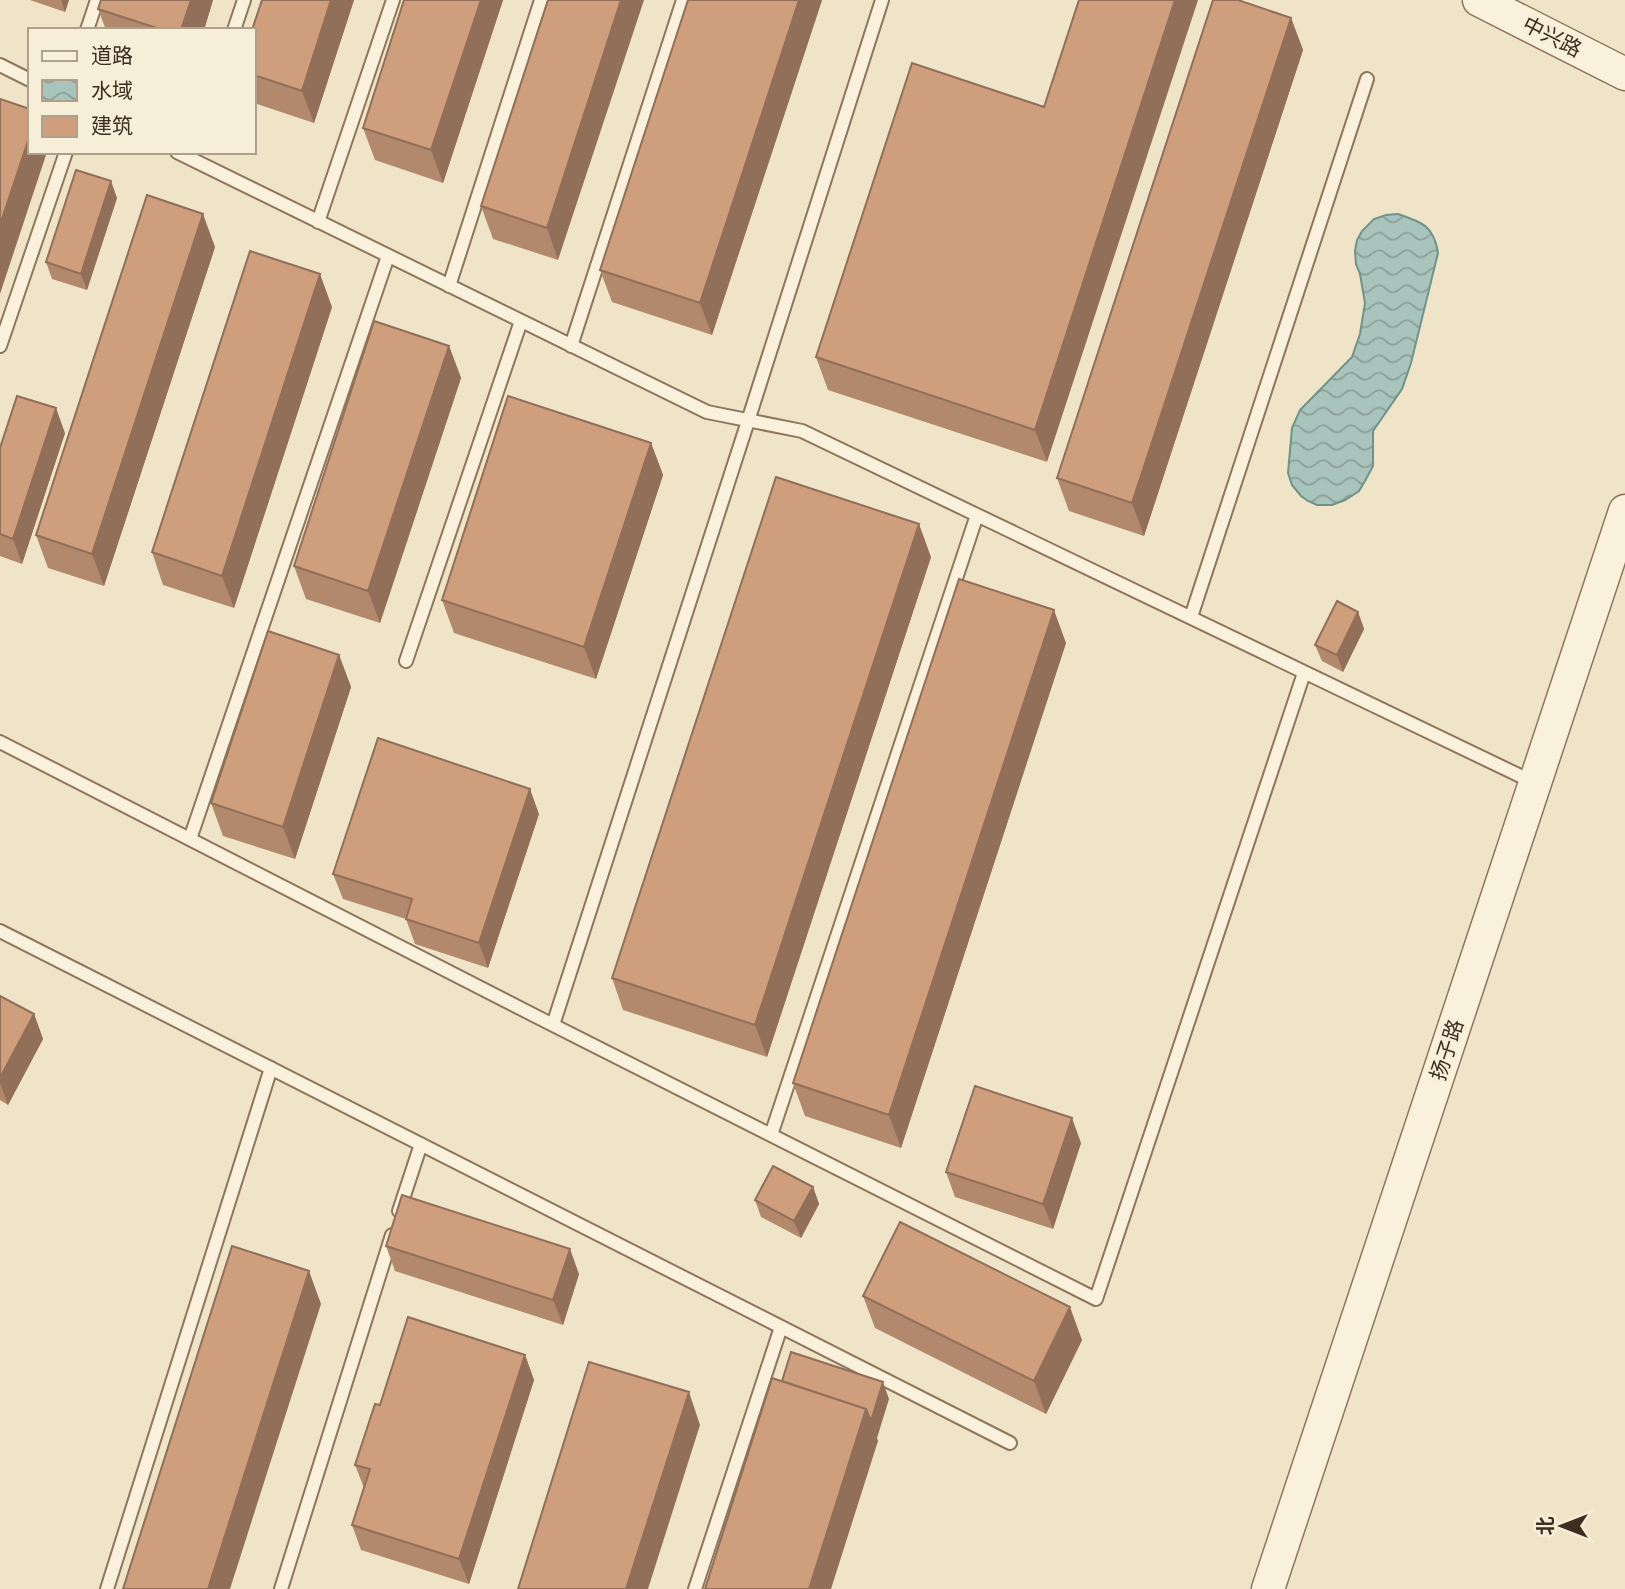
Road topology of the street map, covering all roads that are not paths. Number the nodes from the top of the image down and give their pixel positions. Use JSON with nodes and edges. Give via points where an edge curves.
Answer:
{"nodes":[{"id":1,"x":97,"y":0,"type":"edge"},
{"id":2,"x":244,"y":0,"type":"edge"},
{"id":3,"x":393,"y":0,"type":"edge"},
{"id":4,"x":541,"y":0,"type":"edge"},
{"id":5,"x":683,"y":0,"type":"edge"},
{"id":6,"x":882,"y":0,"type":"edge"},
{"id":7,"x":1479,"y":0,"type":"edge"},
{"id":8,"x":88,"y":28,"type":"edge"},
{"id":9,"x":235,"y":28,"type":"edge"},
{"id":10,"x":0,"y":65,"type":"edge"},
{"id":11,"x":1625,"y":74,"type":"edge"},
{"id":12,"x":28,"y":79,"type":"edge"},
{"id":13,"x":1367,"y":79,"type":"dead end"},
{"id":14,"x":65,"y":154,"type":"edge"},
{"id":15,"x":192,"y":156,"type":"edge"},
{"id":16,"x":318,"y":222,"type":"junction"},
{"id":17,"x":388,"y":256,"type":"junction"},
{"id":18,"x":449,"y":286,"type":"junction"},
{"id":19,"x":521,"y":321,"type":"junction"},
{"id":20,"x":0,"y":346,"type":"edge"},
{"id":21,"x":571,"y":346,"type":"junction"},
{"id":22,"x":748,"y":421,"type":"junction"},
{"id":23,"x":1625,"y":512,"type":"edge"},
{"id":24,"x":977,"y":515,"type":"junction"},
{"id":25,"x":1191,"y":617,"type":"junction"},
{"id":26,"x":406,"y":661,"type":"dead end"},
{"id":27,"x":1304,"y":673,"type":"junction"},
{"id":28,"x":0,"y":742,"type":"edge"},
{"id":29,"x":1535,"y":783,"type":"junction"},
{"id":30,"x":190,"y":839,"type":"junction"},
{"id":31,"x":0,"y":931,"type":"edge"},
{"id":32,"x":553,"y":1025,"type":"junction"},
{"id":33,"x":271,"y":1068,"type":"junction"},
{"id":34,"x":771,"y":1135,"type":"junction"},
{"id":35,"x":421,"y":1144,"type":"junction"},
{"id":36,"x":781,"y":1327,"type":"junction"},
{"id":37,"x":1010,"y":1443,"type":"dead end"},
{"id":38,"x":107,"y":1589,"type":"edge"},
{"id":39,"x":281,"y":1589,"type":"edge"},
{"id":40,"x":695,"y":1589,"type":"edge"},
{"id":41,"x":1268,"y":1589,"type":"edge"}],
"edges":[{"from":1,"to":8,"type":"lane"},
{"from":2,"to":9,"type":"lane"},
{"from":3,"to":16,"type":"lane"},
{"from":4,"to":18,"type":"lane"},
{"from":5,"to":21,"type":"lane"},
{"from":6,"to":22,"type":"lane"},
{"from":7,"to":11,"type":"street","name":"中兴路"},
{"from":10,"to":12,"type":"lane"},
{"from":13,"to":25,"type":"lane"},
{"from":14,"to":20,"type":"lane"},
{"from":15,"to":16,"type":"lane"},
{"from":16,"to":17,"type":"lane"},
{"from":17,"to":18,"type":"lane"},
{"from":17,"to":30,"type":"lane"},
{"from":18,"to":19,"type":"lane"},
{"from":19,"to":21,"type":"lane"},
{"from":19,"to":26,"type":"lane"},
{"from":21,"to":22,"type":"lane","via":[[707,412]]},
{"from":22,"to":24,"type":"lane","via":[[802,431]]},
{"from":22,"to":32,"type":"lane"},
{"from":23,"to":29,"type":"street","name":"扬子路"},
{"from":24,"to":25,"type":"lane"},
{"from":24,"to":34,"type":"lane"},
{"from":25,"to":27,"type":"lane"},
{"from":27,"to":29,"type":"lane"},
{"from":27,"to":34,"type":"lane","via":[[1096,1299]]},
{"from":28,"to":30,"type":"lane"},
{"from":29,"to":41,"type":"street","name":"扬子路"},
{"from":30,"to":32,"type":"lane"},
{"from":31,"to":33,"type":"lane"},
{"from":32,"to":34,"type":"lane"},
{"from":33,"to":35,"type":"lane"},
{"from":33,"to":38,"type":"lane"},
{"from":35,"to":36,"type":"lane"},
{"from":35,"to":39,"type":"lane"},
{"from":36,"to":37,"type":"lane"},
{"from":36,"to":40,"type":"lane"}]}
